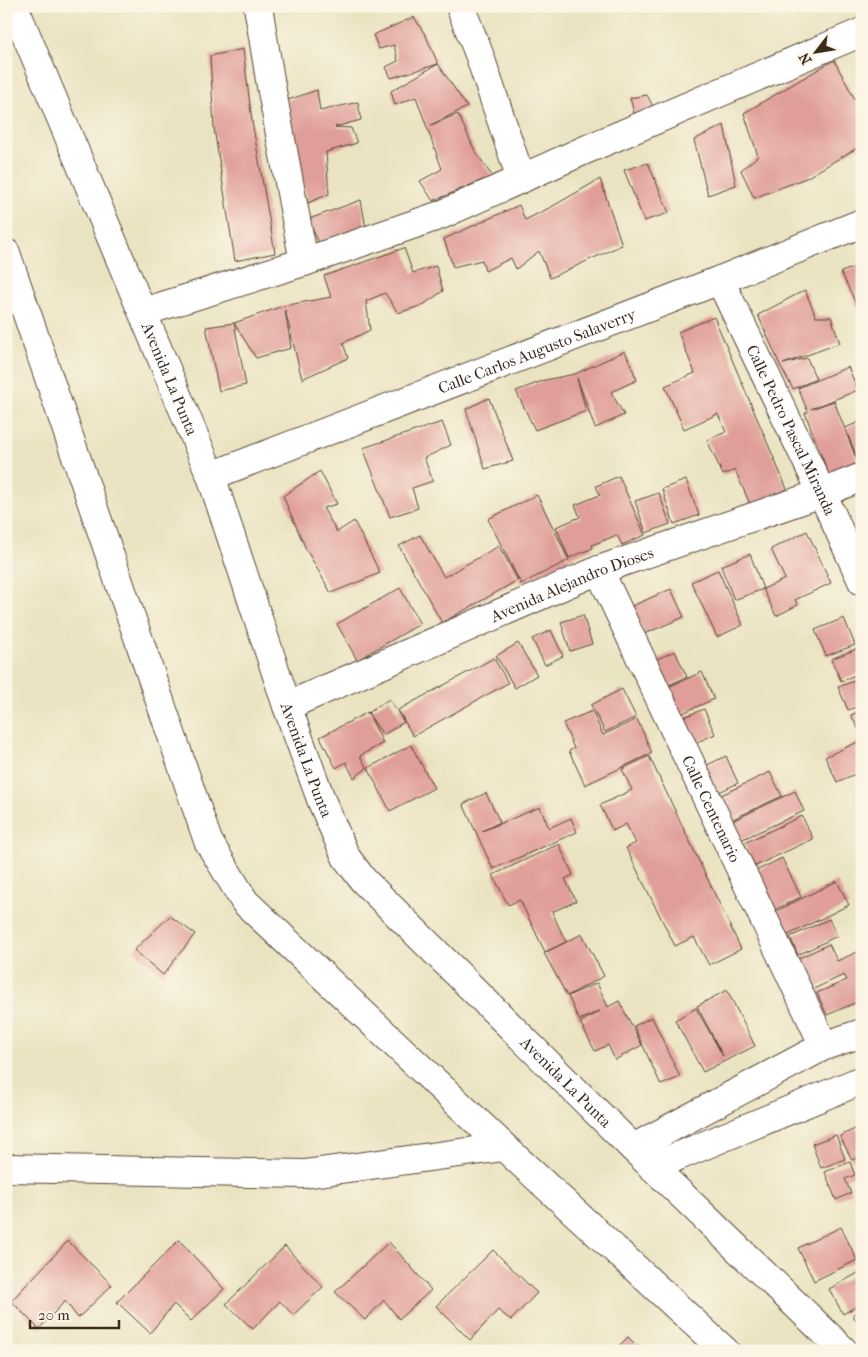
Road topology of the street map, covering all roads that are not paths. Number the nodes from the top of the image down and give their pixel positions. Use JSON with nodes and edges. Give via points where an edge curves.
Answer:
{"nodes":[{"id":1,"x":14,"y":6,"type":"edge"},
{"id":2,"x":258,"y":6,"type":"edge"},
{"id":3,"x":460,"y":6,"type":"edge"},
{"id":4,"x":862,"y":32,"type":"edge"},
{"id":5,"x":521,"y":179,"type":"junction"},
{"id":6,"x":862,"y":223,"type":"edge"},
{"id":7,"x":6,"y":254,"type":"edge"},
{"id":8,"x":304,"y":262,"type":"junction"},
{"id":9,"x":720,"y":280,"type":"junction"},
{"id":10,"x":143,"y":312,"type":"junction"},
{"id":11,"x":211,"y":476,"type":"junction"},
{"id":12,"x":862,"y":477,"type":"edge"},
{"id":13,"x":822,"y":493,"type":"junction"},
{"id":14,"x":599,"y":570,"type":"junction"},
{"id":15,"x":862,"y":581,"type":"edge"},
{"id":16,"x":287,"y":706,"type":"junction"},
{"id":17,"x":862,"y":1033,"type":"edge"},
{"id":18,"x":824,"y":1046,"type":"junction"},
{"id":19,"x":862,"y":1080,"type":"edge"},
{"id":20,"x":504,"y":1148,"type":"junction"},
{"id":21,"x":633,"y":1148,"type":"junction"},
{"id":22,"x":652,"y":1167,"type":"junction"},
{"id":23,"x":6,"y":1168,"type":"edge"},
{"id":24,"x":725,"y":1351,"type":"edge"},
{"id":25,"x":844,"y":1351,"type":"edge"}],
"edges":[{"from":1,"to":10,"type":"street","name":"Avenida La Punta"},
{"from":2,"to":8,"type":"street"},
{"from":3,"to":5,"type":"street"},
{"from":4,"to":5,"type":"street"},
{"from":5,"to":8,"type":"street","via":[[441,215]]},
{"from":6,"to":9,"type":"street","name":"Calle Carlos Augusto Salaverry"},
{"from":7,"to":20,"type":"street","via":[[208,841],[246,902]]},
{"from":8,"to":10,"type":"street"},
{"from":9,"to":11,"type":"street","name":"Calle Carlos Augusto Salaverry"},
{"from":9,"to":13,"type":"street","name":"Calle Pedro Pascal Miranda"},
{"from":10,"to":11,"type":"street","name":"Avenida La Punta"},
{"from":11,"to":16,"type":"street","name":"Avenida La Punta"},
{"from":12,"to":13,"type":"street","name":"Avenida Alejandro Dioses"},
{"from":13,"to":14,"type":"street","name":"Avenida Alejandro Dioses"},
{"from":13,"to":15,"type":"street","name":"Calle Pedro Pascal Miranda"},
{"from":14,"to":16,"type":"street","name":"Avenida Alejandro Dioses"},
{"from":14,"to":18,"type":"street","name":"Calle Centenario"},
{"from":16,"to":21,"type":"street","name":"Avenida La Punta","via":[[346,857],[363,880]]},
{"from":17,"to":18,"type":"street"},
{"from":18,"to":21,"type":"street"},
{"from":19,"to":22,"type":"street"},
{"from":20,"to":23,"type":"street","via":[[304,1174]]},
{"from":20,"to":24,"type":"street"},
{"from":21,"to":22,"type":"street","name":"Avenida La Punta"},
{"from":22,"to":25,"type":"street","name":"Avenida La Punta"}]}
